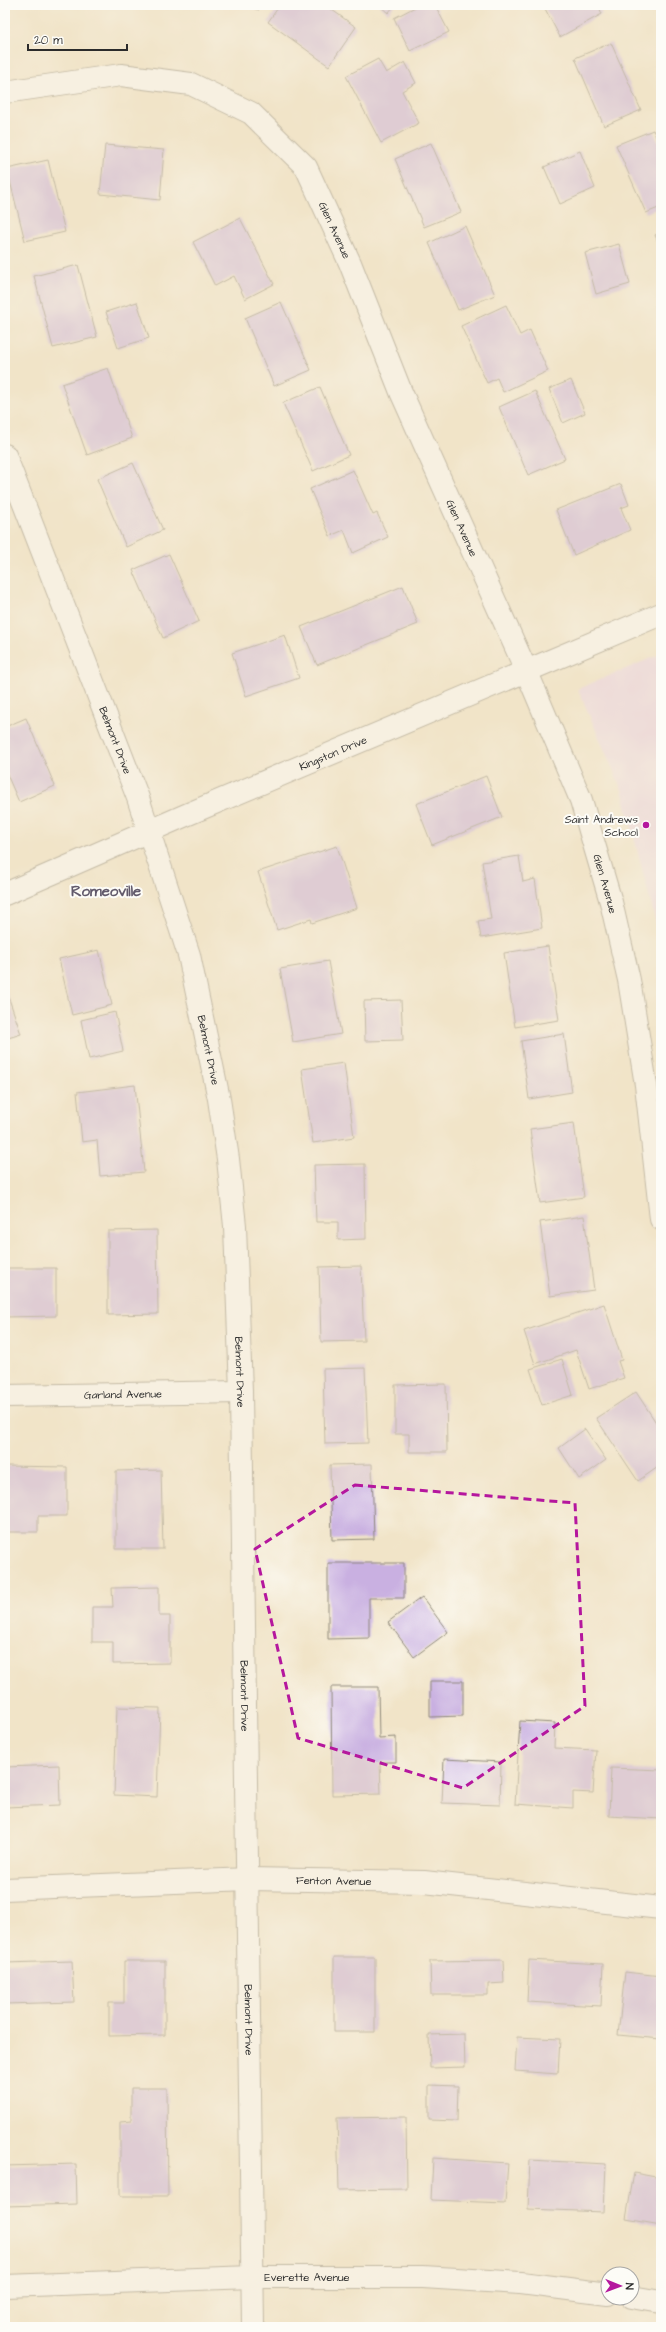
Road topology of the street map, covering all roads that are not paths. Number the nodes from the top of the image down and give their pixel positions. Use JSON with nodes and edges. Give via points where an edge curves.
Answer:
{"nodes":[{"id":1,"x":5,"y":92,"type":"edge"},
{"id":2,"x":5,"y":455,"type":"edge"},
{"id":3,"x":11,"y":483,"type":"edge"},
{"id":4,"x":661,"y":614,"type":"edge"},
{"id":5,"x":526,"y":670,"type":"junction"},
{"id":6,"x":148,"y":831,"type":"junction"},
{"id":7,"x":5,"y":894,"type":"edge"},
{"id":8,"x":661,"y":1219,"type":"edge"},
{"id":9,"x":241,"y":1392,"type":"junction"},
{"id":10,"x":5,"y":1396,"type":"edge"},
{"id":11,"x":248,"y":1879,"type":"junction"},
{"id":12,"x":5,"y":1889,"type":"edge"},
{"id":13,"x":661,"y":1908,"type":"edge"},
{"id":14,"x":252,"y":2277,"type":"junction"},
{"id":15,"x":5,"y":2286,"type":"edge"},
{"id":16,"x":600,"y":2293,"type":"edge"},
{"id":17,"x":640,"y":2298,"type":"edge"},
{"id":18,"x":661,"y":2302,"type":"edge"},
{"id":19,"x":253,"y":2327,"type":"edge"}],
"edges":[{"from":1,"to":5,"type":"street","name":"Glen Avenue","via":[[121,75],[191,84],[251,113],[306,167],[350,263],[401,392]]},
{"from":2,"to":3,"type":"street","name":"Belmont Drive"},
{"from":3,"to":6,"type":"street","name":"Belmont Drive","via":[[138,798]]},
{"from":4,"to":5,"type":"street","name":"Kingston Drive"},
{"from":5,"to":6,"type":"street","name":"Kingston Drive"},
{"from":5,"to":8,"type":"street","name":"Glen Avenue","via":[[581,800],[612,902],[629,980],[646,1085]]},
{"from":6,"to":7,"type":"street","name":"Kingston Drive"},
{"from":6,"to":9,"type":"street","name":"Belmont Drive","via":[[189,955],[219,1099],[235,1226]]},
{"from":9,"to":10,"type":"street","name":"Garland Avenue"},
{"from":9,"to":11,"type":"street","name":"Belmont Drive"},
{"from":11,"to":12,"type":"street","name":"Fenton Avenue"},
{"from":11,"to":13,"type":"street","name":"Fenton Avenue","via":[[424,1882]]},
{"from":11,"to":14,"type":"street","name":"Belmont Drive"},
{"from":14,"to":15,"type":"street","name":"Everette Avenue"},
{"from":14,"to":16,"type":"street","name":"Everette Avenue","via":[[423,2276],[521,2283]]},
{"from":14,"to":19,"type":"street","name":"Belmont Drive"},
{"from":17,"to":18,"type":"street"}]}
